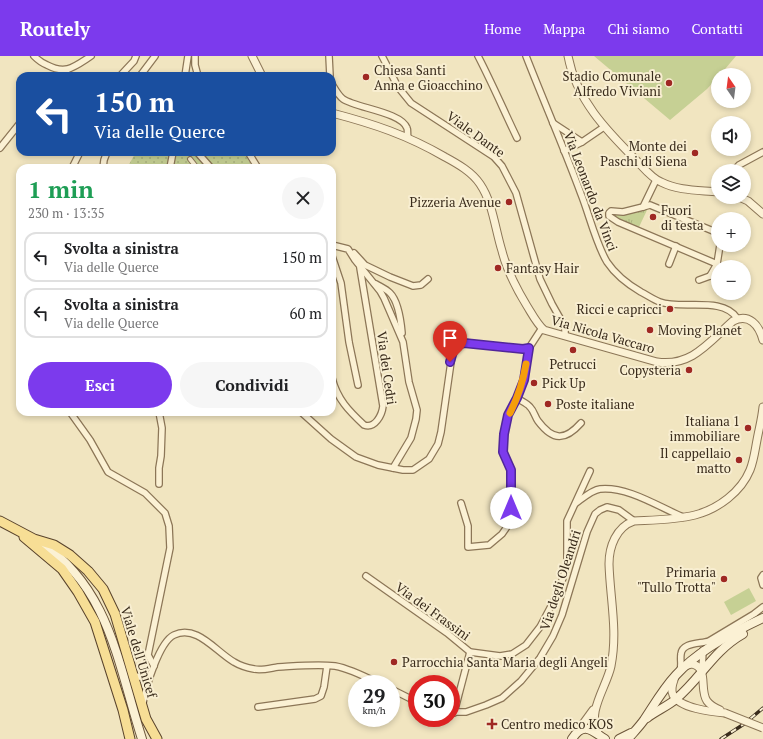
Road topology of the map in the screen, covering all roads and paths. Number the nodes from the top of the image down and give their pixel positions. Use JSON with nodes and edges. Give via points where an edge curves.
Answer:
{"nodes":[{"id":1,"x":34,"y":56,"type":"edge"},
{"id":2,"x":91,"y":56,"type":"edge"},
{"id":3,"x":136,"y":56,"type":"edge"},
{"id":4,"x":155,"y":56,"type":"edge"},
{"id":5,"x":188,"y":56,"type":"edge"},
{"id":6,"x":195,"y":56,"type":"edge"},
{"id":7,"x":252,"y":56,"type":"edge"},
{"id":8,"x":329,"y":56,"type":"edge"},
{"id":9,"x":382,"y":56,"type":"edge"},
{"id":10,"x":478,"y":56,"type":"edge"},
{"id":11,"x":526,"y":56,"type":"edge"},
{"id":12,"x":568,"y":56,"type":"edge"},
{"id":13,"x":67,"y":70,"type":"joint"},
{"id":14,"x":124,"y":72,"type":"edge"},
{"id":15,"x":143,"y":72,"type":"edge"},
{"id":16,"x":185,"y":72,"type":"edge"},
{"id":17,"x":197,"y":72,"type":"edge"},
{"id":18,"x":260,"y":72,"type":"edge"},
{"id":19,"x":330,"y":72,"type":"edge"},
{"id":20,"x":336,"y":92,"type":"edge"},
{"id":21,"x":336,"y":114,"type":"edge"},
{"id":22,"x":553,"y":122,"type":"junction"},
{"id":23,"x":604,"y":127,"type":"junction"},
{"id":24,"x":16,"y":128,"type":"edge"},
{"id":25,"x":408,"y":137,"type":"junction"},
{"id":26,"x":517,"y":138,"type":"dead end"},
{"id":27,"x":582,"y":142,"type":"junction"},
{"id":28,"x":0,"y":148,"type":"edge"},
{"id":29,"x":564,"y":151,"type":"junction"},
{"id":30,"x":763,"y":152,"type":"edge"},
{"id":31,"x":200,"y":156,"type":"edge"},
{"id":32,"x":190,"y":159,"type":"dead end"},
{"id":33,"x":194,"y":164,"type":"edge"},
{"id":34,"x":208,"y":164,"type":"edge"},
{"id":35,"x":741,"y":164,"type":"edge"},
{"id":36,"x":656,"y":180,"type":"junction"},
{"id":37,"x":711,"y":191,"type":"edge"},
{"id":38,"x":751,"y":204,"type":"edge"},
{"id":39,"x":643,"y":207,"type":"junction"},
{"id":40,"x":763,"y":214,"type":"edge"},
{"id":41,"x":711,"y":230,"type":"edge"},
{"id":42,"x":336,"y":246,"type":"edge"},
{"id":43,"x":676,"y":246,"type":"junction"},
{"id":44,"x":348,"y":249,"type":"junction"},
{"id":45,"x":711,"y":262,"type":"edge"},
{"id":46,"x":669,"y":264,"type":"dead end"},
{"id":47,"x":336,"y":268,"type":"edge"},
{"id":48,"x":360,"y":268,"type":"junction"},
{"id":49,"x":710,"y":276,"type":"edge"},
{"id":50,"x":428,"y":280,"type":"dead end"},
{"id":51,"x":699,"y":280,"type":"dead end"},
{"id":52,"x":372,"y":282,"type":"junction"},
{"id":53,"x":737,"y":318,"type":"junction"},
{"id":54,"x":542,"y":328,"type":"junction"},
{"id":55,"x":565,"y":336,"type":"junction"},
{"id":56,"x":763,"y":340,"type":"edge"},
{"id":57,"x":403,"y":342,"type":"junction"},
{"id":58,"x":529,"y":348,"type":"junction"},
{"id":59,"x":358,"y":385,"type":"dead end"},
{"id":60,"x":336,"y":391,"type":"edge"},
{"id":61,"x":517,"y":398,"type":"junction"},
{"id":62,"x":763,"y":407,"type":"edge"},
{"id":63,"x":73,"y":416,"type":"edge"},
{"id":64,"x":160,"y":416,"type":"edge"},
{"id":65,"x":306,"y":416,"type":"edge"},
{"id":66,"x":581,"y":423,"type":"dead end"},
{"id":67,"x":393,"y":468,"type":"junction"},
{"id":68,"x":590,"y":471,"type":"dead end"},
{"id":69,"x":159,"y":484,"type":"dead end"},
{"id":70,"x":461,"y":503,"type":"dead end"},
{"id":71,"x":576,"y":503,"type":"junction"},
{"id":72,"x":683,"y":517,"type":"junction"},
{"id":73,"x":0,"y":521,"type":"edge"},
{"id":74,"x":634,"y":521,"type":"junction"},
{"id":75,"x":10,"y":526,"type":"junction"},
{"id":76,"x":34,"y":539,"type":"junction"},
{"id":77,"x":763,"y":575,"type":"edge"},
{"id":78,"x":366,"y":576,"type":"dead end"},
{"id":79,"x":763,"y":585,"type":"edge"},
{"id":80,"x":763,"y":607,"type":"edge"},
{"id":81,"x":763,"y":618,"type":"edge"},
{"id":82,"x":763,"y":624,"type":"edge"},
{"id":83,"x":709,"y":641,"type":"junction"},
{"id":84,"x":703,"y":651,"type":"junction"},
{"id":85,"x":470,"y":652,"type":"junction"},
{"id":86,"x":154,"y":666,"type":"junction"},
{"id":87,"x":327,"y":666,"type":"junction"},
{"id":88,"x":680,"y":671,"type":"junction"},
{"id":89,"x":702,"y":672,"type":"junction"},
{"id":90,"x":132,"y":675,"type":"junction"},
{"id":91,"x":361,"y":675,"type":"edge"},
{"id":92,"x":149,"y":678,"type":"junction"},
{"id":93,"x":460,"y":687,"type":"edge"},
{"id":94,"x":676,"y":699,"type":"junction"},
{"id":95,"x":597,"y":705,"type":"junction"},
{"id":96,"x":142,"y":707,"type":"junction"},
{"id":97,"x":258,"y":707,"type":"dead end"},
{"id":98,"x":460,"y":711,"type":"edge"},
{"id":99,"x":725,"y":713,"type":"junction"},
{"id":100,"x":643,"y":720,"type":"junction"},
{"id":101,"x":763,"y":728,"type":"edge"},
{"id":102,"x":635,"y":730,"type":"junction"},
{"id":103,"x":601,"y":737,"type":"edge"},
{"id":104,"x":573,"y":738,"type":"edge"},
{"id":105,"x":130,"y":739,"type":"edge"},
{"id":106,"x":142,"y":739,"type":"edge"},
{"id":107,"x":157,"y":739,"type":"edge"},
{"id":108,"x":619,"y":739,"type":"edge"},
{"id":109,"x":628,"y":739,"type":"edge"}],
"edges":[{"from":1,"to":13,"type":"street","via":[[56,70]]},
{"from":2,"to":13,"type":"street"},
{"from":3,"to":14,"type":"street"},
{"from":4,"to":15,"type":"street"},
{"from":5,"to":16,"type":"street"},
{"from":6,"to":17,"type":"street"},
{"from":7,"to":18,"type":"street"},
{"from":8,"to":19,"type":"street"},
{"from":9,"to":55,"type":"street","name":"Viale Dante","via":[[398,87],[411,103],[488,153],[502,166],[516,193],[540,279],[565,327]]},
{"from":10,"to":26,"type":"street"},
{"from":11,"to":22,"type":"street","name":"Via Leonardo da Vinci"},
{"from":12,"to":23,"type":"street","via":[[580,92]]},
{"from":20,"to":25,"type":"street","via":[[343,99],[388,114],[403,122],[407,127]]},
{"from":21,"to":25,"type":"street","name":"Via Nicola Vaccaro","via":[[374,124]]},
{"from":22,"to":27,"type":"street"},
{"from":22,"to":29,"type":"street","name":"Via Leonardo da Vinci"},
{"from":23,"to":27,"type":"street","name":"Via Leonardo da Vinci"},
{"from":23,"to":36,"type":"street"},
{"from":24,"to":28,"type":"street"},
{"from":25,"to":54,"type":"street","name":"Via Nicola Vaccaro","via":[[456,163],[480,183],[487,198],[509,272],[519,293]]},
{"from":27,"to":29,"type":"street","name":"Via Leonardo da Vinci"},
{"from":29,"to":53,"type":"street","name":"Via Leonardo da Vinci","via":[[603,253],[617,272],[641,292],[660,302],[688,306],[711,305],[731,312]]},
{"from":30,"to":35,"type":"street"},
{"from":31,"to":34,"type":"street"},
{"from":32,"to":33,"type":"street"},
{"from":36,"to":37,"type":"street","via":[[684,190]]},
{"from":36,"to":39,"type":"street"},
{"from":38,"to":40,"type":"street"},
{"from":39,"to":41,"type":"street","via":[[650,205]]},
{"from":39,"to":43,"type":"street","via":[[623,212],[611,211],[609,216]]},
{"from":42,"to":44,"type":"street"},
{"from":43,"to":45,"type":"street"},
{"from":43,"to":46,"type":"street"},
{"from":44,"to":48,"type":"street"},
{"from":44,"to":50,"type":"street","via":[[365,265],[413,286],[421,285]]},
{"from":47,"to":59,"type":"street","via":[[341,283]]},
{"from":48,"to":52,"type":"street"},
{"from":48,"to":60,"type":"street","name":"Via dei Cedri","via":[[383,406],[381,416],[372,426],[364,426],[341,402]]},
{"from":49,"to":51,"type":"street"},
{"from":52,"to":57,"type":"street","via":[[380,291]]},
{"from":52,"to":57,"type":"street","via":[[393,296]]},
{"from":53,"to":55,"type":"street","name":"Via Nicola Vaccaro","via":[[698,353],[670,363],[657,362]]},
{"from":53,"to":56,"type":"street","via":[[754,322]]},
{"from":54,"to":55,"type":"street","name":"Via Nicola Vaccaro"},
{"from":54,"to":58,"type":"street"},
{"from":57,"to":67,"type":"street","via":[[417,410],[411,438]]},
{"from":58,"to":61,"type":"street","via":[[524,380]]},
{"from":58,"to":67,"type":"street","via":[[464,343],[454,348],[441,432],[433,454],[413,470]]},
{"from":61,"to":66,"type":"street","via":[[531,407],[546,430],[555,435],[565,437]]},
{"from":61,"to":70,"type":"street","via":[[508,415],[503,452],[511,470],[511,521],[502,534],[489,545],[468,547],[468,526]]},
{"from":62,"to":72,"type":"street","via":[[753,458],[744,480],[725,501],[715,507]]},
{"from":63,"to":86,"type":"street","via":[[108,472],[145,493],[165,513],[169,526],[170,548],[148,655]]},
{"from":64,"to":69,"type":"street","via":[[162,456]]},
{"from":65,"to":67,"type":"street","via":[[331,439],[356,457]]},
{"from":68,"to":71,"type":"street","name":"Via dei Frassini"},
{"from":71,"to":72,"type":"street","via":[[600,489],[625,491]]},
{"from":71,"to":85,"type":"street","name":"Via dei Frassini","via":[[567,521],[567,564],[559,591],[540,627],[526,645],[512,654],[500,656]]},
{"from":72,"to":74,"type":"street"},
{"from":73,"to":75,"type":"main road","name":"Viale dell'Unicef"},
{"from":74,"to":95,"type":"street","via":[[627,523],[618,534],[609,557],[614,639],[611,665]]},
{"from":74,"to":98,"type":"street","name":"Via degli Oleandri","via":[[619,510],[607,507],[595,514],[587,532],[562,615],[540,658],[521,681],[502,698],[472,710]]},
{"from":75,"to":76,"type":"main road","name":"Viale dell'Unicef"},
{"from":75,"to":105,"type":"main road","name":"Viale dell'Unicef","via":[[62,569],[95,622]]},
{"from":76,"to":90,"type":"main road","name":"Viale dell'Unicef","via":[[54,545],[70,555],[88,571],[102,589],[115,614]]},
{"from":76,"to":106,"type":"main road","via":[[69,565],[90,592],[107,627]]},
{"from":77,"to":79,"type":"street"},
{"from":78,"to":85,"type":"street","name":"Via dei Frassini"},
{"from":80,"to":83,"type":"street"},
{"from":81,"to":84,"type":"main road"},
{"from":82,"to":89,"type":"main road","via":[[723,648]]},
{"from":83,"to":84,"type":"street","via":[[704,645]]},
{"from":83,"to":88,"type":"street","via":[[684,648],[681,653]]},
{"from":84,"to":88,"type":"main road"},
{"from":84,"to":89,"type":"street"},
{"from":85,"to":93,"type":"street"},
{"from":86,"to":87,"type":"street","via":[[167,639],[189,632],[208,642],[234,662],[255,669],[298,665]]},
{"from":86,"to":92,"type":"street"},
{"from":87,"to":91,"type":"street","via":[[336,666]]},
{"from":87,"to":97,"type":"street","via":[[321,696]]},
{"from":88,"to":89,"type":"street","via":[[695,665]]},
{"from":88,"to":94,"type":"street","via":[[672,683]]},
{"from":88,"to":100,"type":"main road"},
{"from":89,"to":94,"type":"main road"},
{"from":89,"to":99,"type":"street","via":[[707,701]]},
{"from":90,"to":92,"type":"street"},
{"from":90,"to":96,"type":"main road","name":"Viale dell'Unicef"},
{"from":92,"to":96,"type":"street"},
{"from":94,"to":99,"type":"street","via":[[709,711]]},
{"from":94,"to":100,"type":"main road"},
{"from":95,"to":103,"type":"street","via":[[593,721]]},
{"from":95,"to":104,"type":"street"},
{"from":96,"to":107,"type":"main road","name":"Viale dell'Unicef"},
{"from":99,"to":101,"type":"street","bridge":true},
{"from":100,"to":102,"type":"main road"},
{"from":102,"to":108,"type":"main road"},
{"from":102,"to":109,"type":"main road"},
{"from":103,"to":104,"type":"main road","via":[[586,729]]}]}
